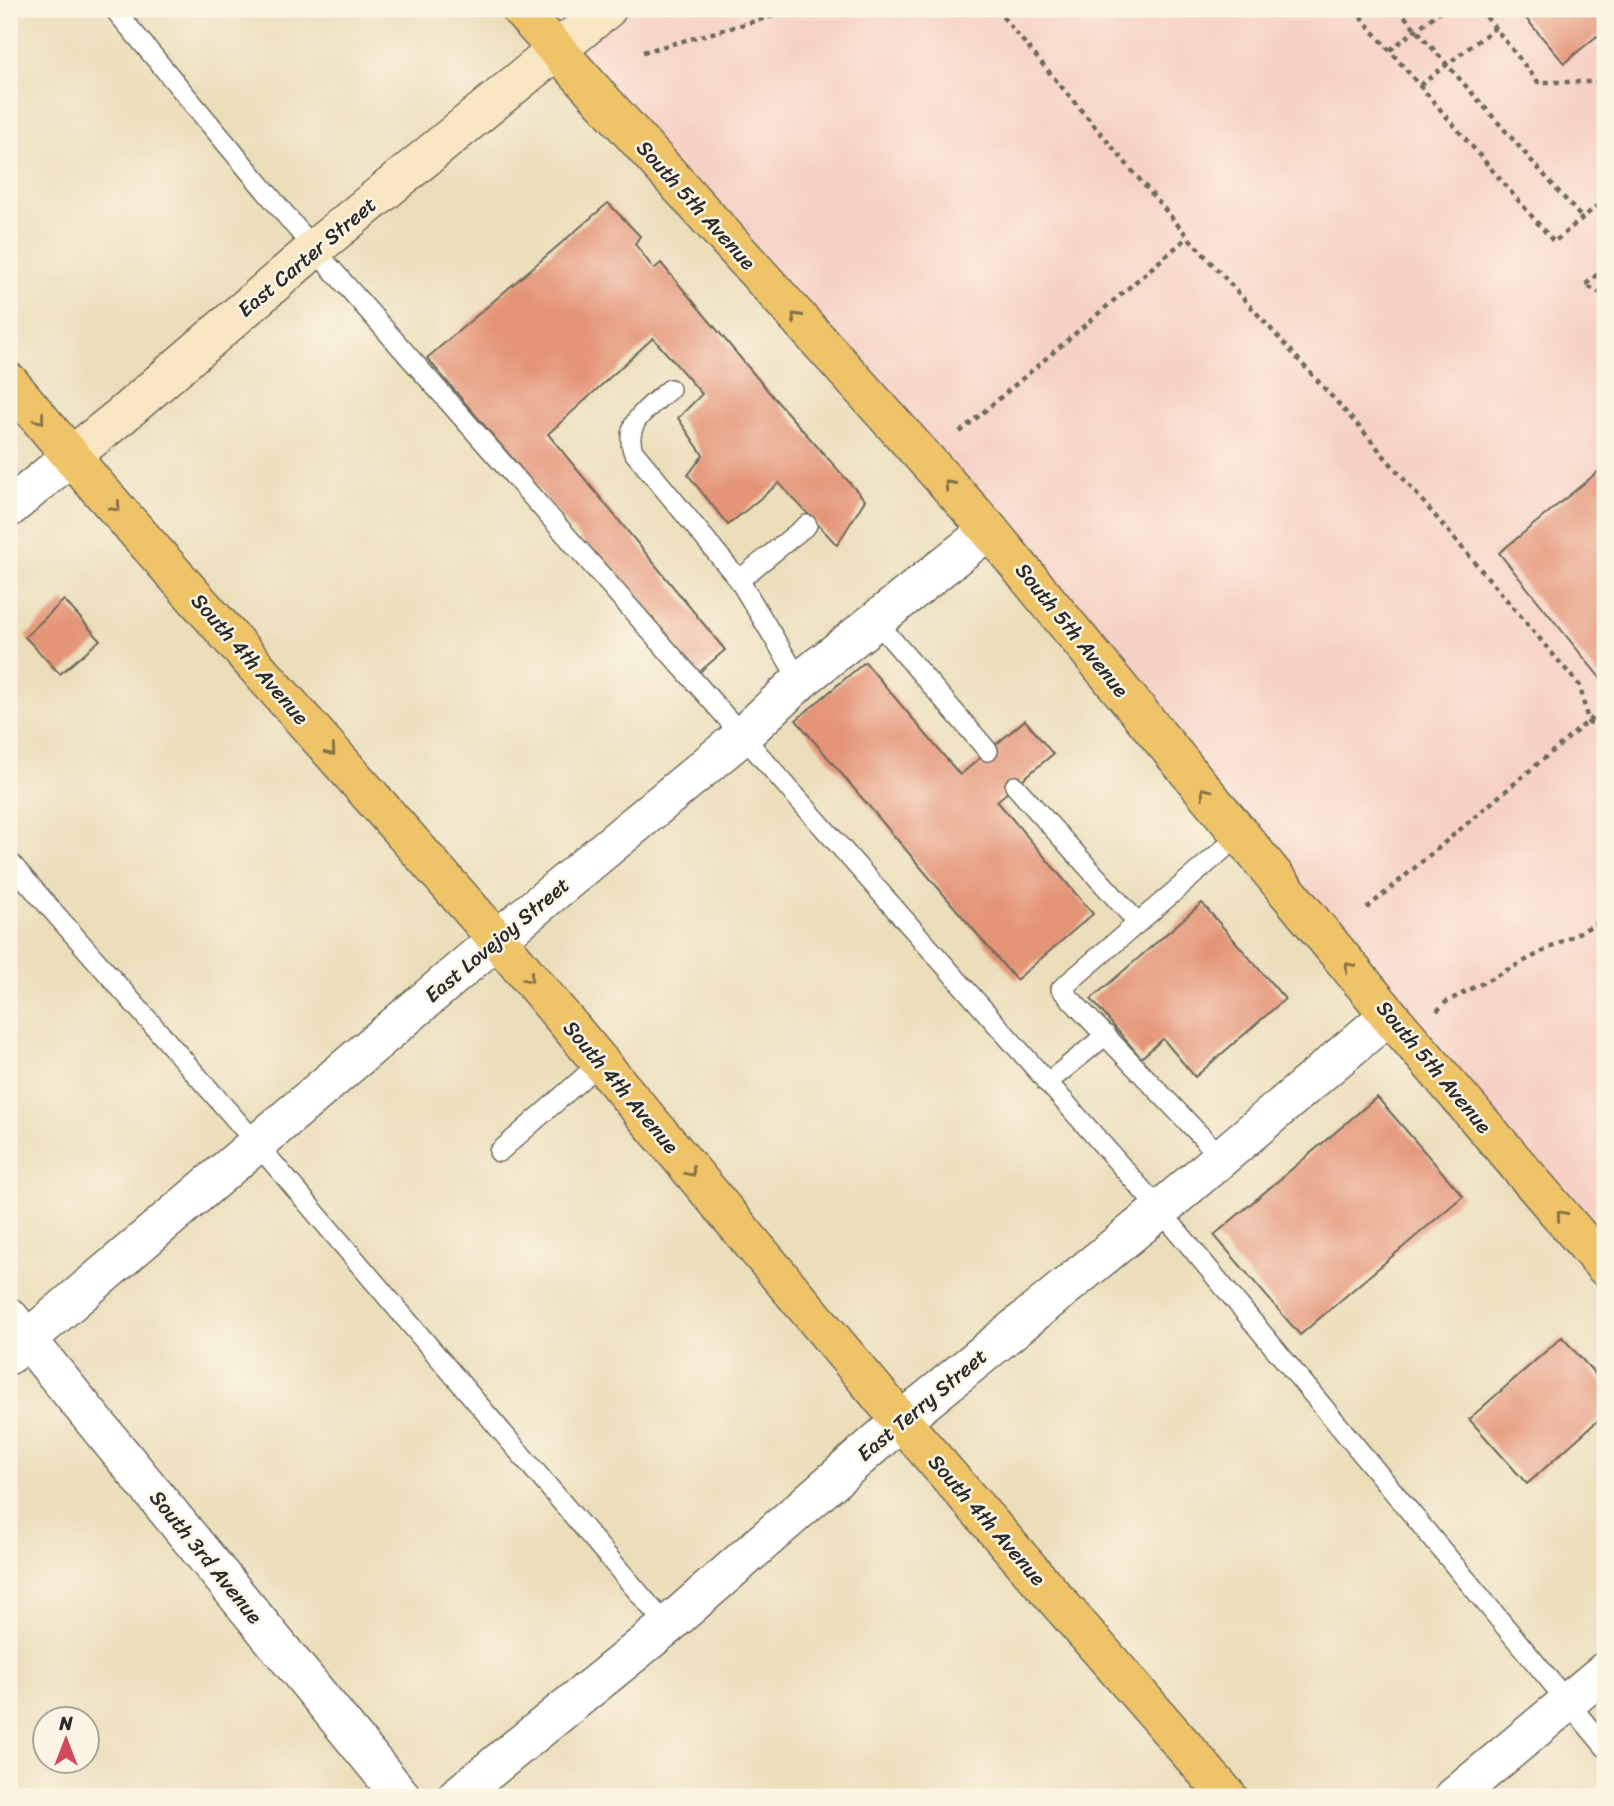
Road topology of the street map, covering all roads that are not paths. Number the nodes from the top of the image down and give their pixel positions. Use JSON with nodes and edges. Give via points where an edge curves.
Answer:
{"nodes":[{"id":1,"x":114,"y":9,"type":"edge"},
{"id":2,"x":520,"y":9,"type":"edge"},
{"id":3,"x":607,"y":9,"type":"edge"},
{"id":4,"x":557,"y":52,"type":"junction"},
{"id":5,"x":314,"y":249,"type":"junction"},
{"id":6,"x":9,"y":382,"type":"edge"},
{"id":7,"x":670,"y":389,"type":"dead end"},
{"id":8,"x":71,"y":456,"type":"junction"},
{"id":9,"x":9,"y":508,"type":"edge"},
{"id":10,"x":807,"y":524,"type":"dead end"},
{"id":11,"x":989,"y":530,"type":"junction"},
{"id":12,"x":739,"y":580,"type":"junction"},
{"id":13,"x":876,"y":621,"type":"junction"},
{"id":14,"x":800,"y":681,"type":"junction"},
{"id":15,"x":742,"y":736,"type":"junction"},
{"id":16,"x":988,"y":751,"type":"dead end"},
{"id":17,"x":1015,"y":786,"type":"dead end"},
{"id":18,"x":1240,"y":835,"type":"junction"},
{"id":19,"x":9,"y":861,"type":"edge"},
{"id":20,"x":1138,"y":923,"type":"junction"},
{"id":21,"x":497,"y":939,"type":"junction"},
{"id":22,"x":1390,"y":1015,"type":"junction"},
{"id":23,"x":1106,"y":1035,"type":"junction"},
{"id":24,"x":600,"y":1063,"type":"junction"},
{"id":25,"x":1047,"y":1083,"type":"junction"},
{"id":26,"x":257,"y":1144,"type":"junction"},
{"id":27,"x":499,"y":1152,"type":"dead end"},
{"id":28,"x":1221,"y":1157,"type":"junction"},
{"id":29,"x":1160,"y":1210,"type":"junction"},
{"id":30,"x":1605,"y":1267,"type":"edge"},
{"id":31,"x":15,"y":1337,"type":"edge"},
{"id":32,"x":901,"y":1421,"type":"junction"},
{"id":33,"x":667,"y":1626,"type":"junction"},
{"id":34,"x":1605,"y":1671,"type":"edge"},
{"id":35,"x":1567,"y":1703,"type":"junction"},
{"id":36,"x":1605,"y":1747,"type":"edge"},
{"id":37,"x":402,"y":1797,"type":"edge"},
{"id":38,"x":456,"y":1797,"type":"edge"},
{"id":39,"x":1228,"y":1797,"type":"edge"},
{"id":40,"x":1454,"y":1797,"type":"edge"}],
"edges":[{"from":1,"to":5,"type":"lane"},
{"from":2,"to":4,"type":"main road","name":"South 5th Avenue"},
{"from":3,"to":4,"type":"street","name":"East Carter Street"},
{"from":4,"to":5,"type":"street","name":"East Carter Street"},
{"from":11,"to":4,"type":"main road","name":"South 5th Avenue","one_way":true},
{"from":5,"to":8,"type":"street","name":"East Carter Street"},
{"from":5,"to":15,"type":"lane"},
{"from":6,"to":8,"type":"main road","name":"South 4th Avenue","one_way":true},
{"from":7,"to":12,"type":"lane","via":[[634,422],[629,438],[633,451]]},
{"from":8,"to":9,"type":"street","name":"East Carter Street"},
{"from":8,"to":21,"type":"main road","name":"South 4th Avenue","one_way":true},
{"from":10,"to":12,"type":"lane"},
{"from":11,"to":13,"type":"street","name":"East Lovejoy Street"},
{"from":18,"to":11,"type":"main road","name":"South 5th Avenue","one_way":true},
{"from":12,"to":14,"type":"lane"},
{"from":13,"to":14,"type":"street","name":"East Lovejoy Street"},
{"from":13,"to":16,"type":"lane"},
{"from":14,"to":15,"type":"street","name":"East Lovejoy Street"},
{"from":15,"to":21,"type":"street","name":"East Lovejoy Street"},
{"from":15,"to":25,"type":"lane"},
{"from":17,"to":20,"type":"lane"},
{"from":18,"to":20,"type":"lane"},
{"from":22,"to":18,"type":"main road","name":"South 5th Avenue","one_way":true},
{"from":19,"to":26,"type":"lane"},
{"from":20,"to":23,"type":"lane","via":[[1061,989]]},
{"from":21,"to":24,"type":"main road","name":"South 4th Avenue","one_way":true},
{"from":21,"to":26,"type":"street","name":"East Lovejoy Street"},
{"from":22,"to":28,"type":"street","name":"East Terry Street"},
{"from":30,"to":22,"type":"main road","name":"South 5th Avenue","one_way":true},
{"from":23,"to":25,"type":"lane"},
{"from":23,"to":28,"type":"lane"},
{"from":24,"to":27,"type":"lane"},
{"from":24,"to":32,"type":"main road","name":"South 4th Avenue","one_way":true},
{"from":25,"to":29,"type":"lane"},
{"from":26,"to":31,"type":"street","name":"East Lovejoy Street"},
{"from":26,"to":33,"type":"lane"},
{"from":28,"to":29,"type":"street","name":"East Terry Street"},
{"from":29,"to":32,"type":"street","name":"East Terry Street"},
{"from":29,"to":35,"type":"lane"},
{"from":31,"to":37,"type":"street","name":"South 3rd Avenue"},
{"from":32,"to":33,"type":"street","name":"East Terry Street"},
{"from":32,"to":39,"type":"main road","name":"South 4th Avenue"},
{"from":33,"to":38,"type":"street","name":"East Terry Street"},
{"from":34,"to":35,"type":"street"},
{"from":35,"to":36,"type":"lane"},
{"from":35,"to":40,"type":"street"}]}
